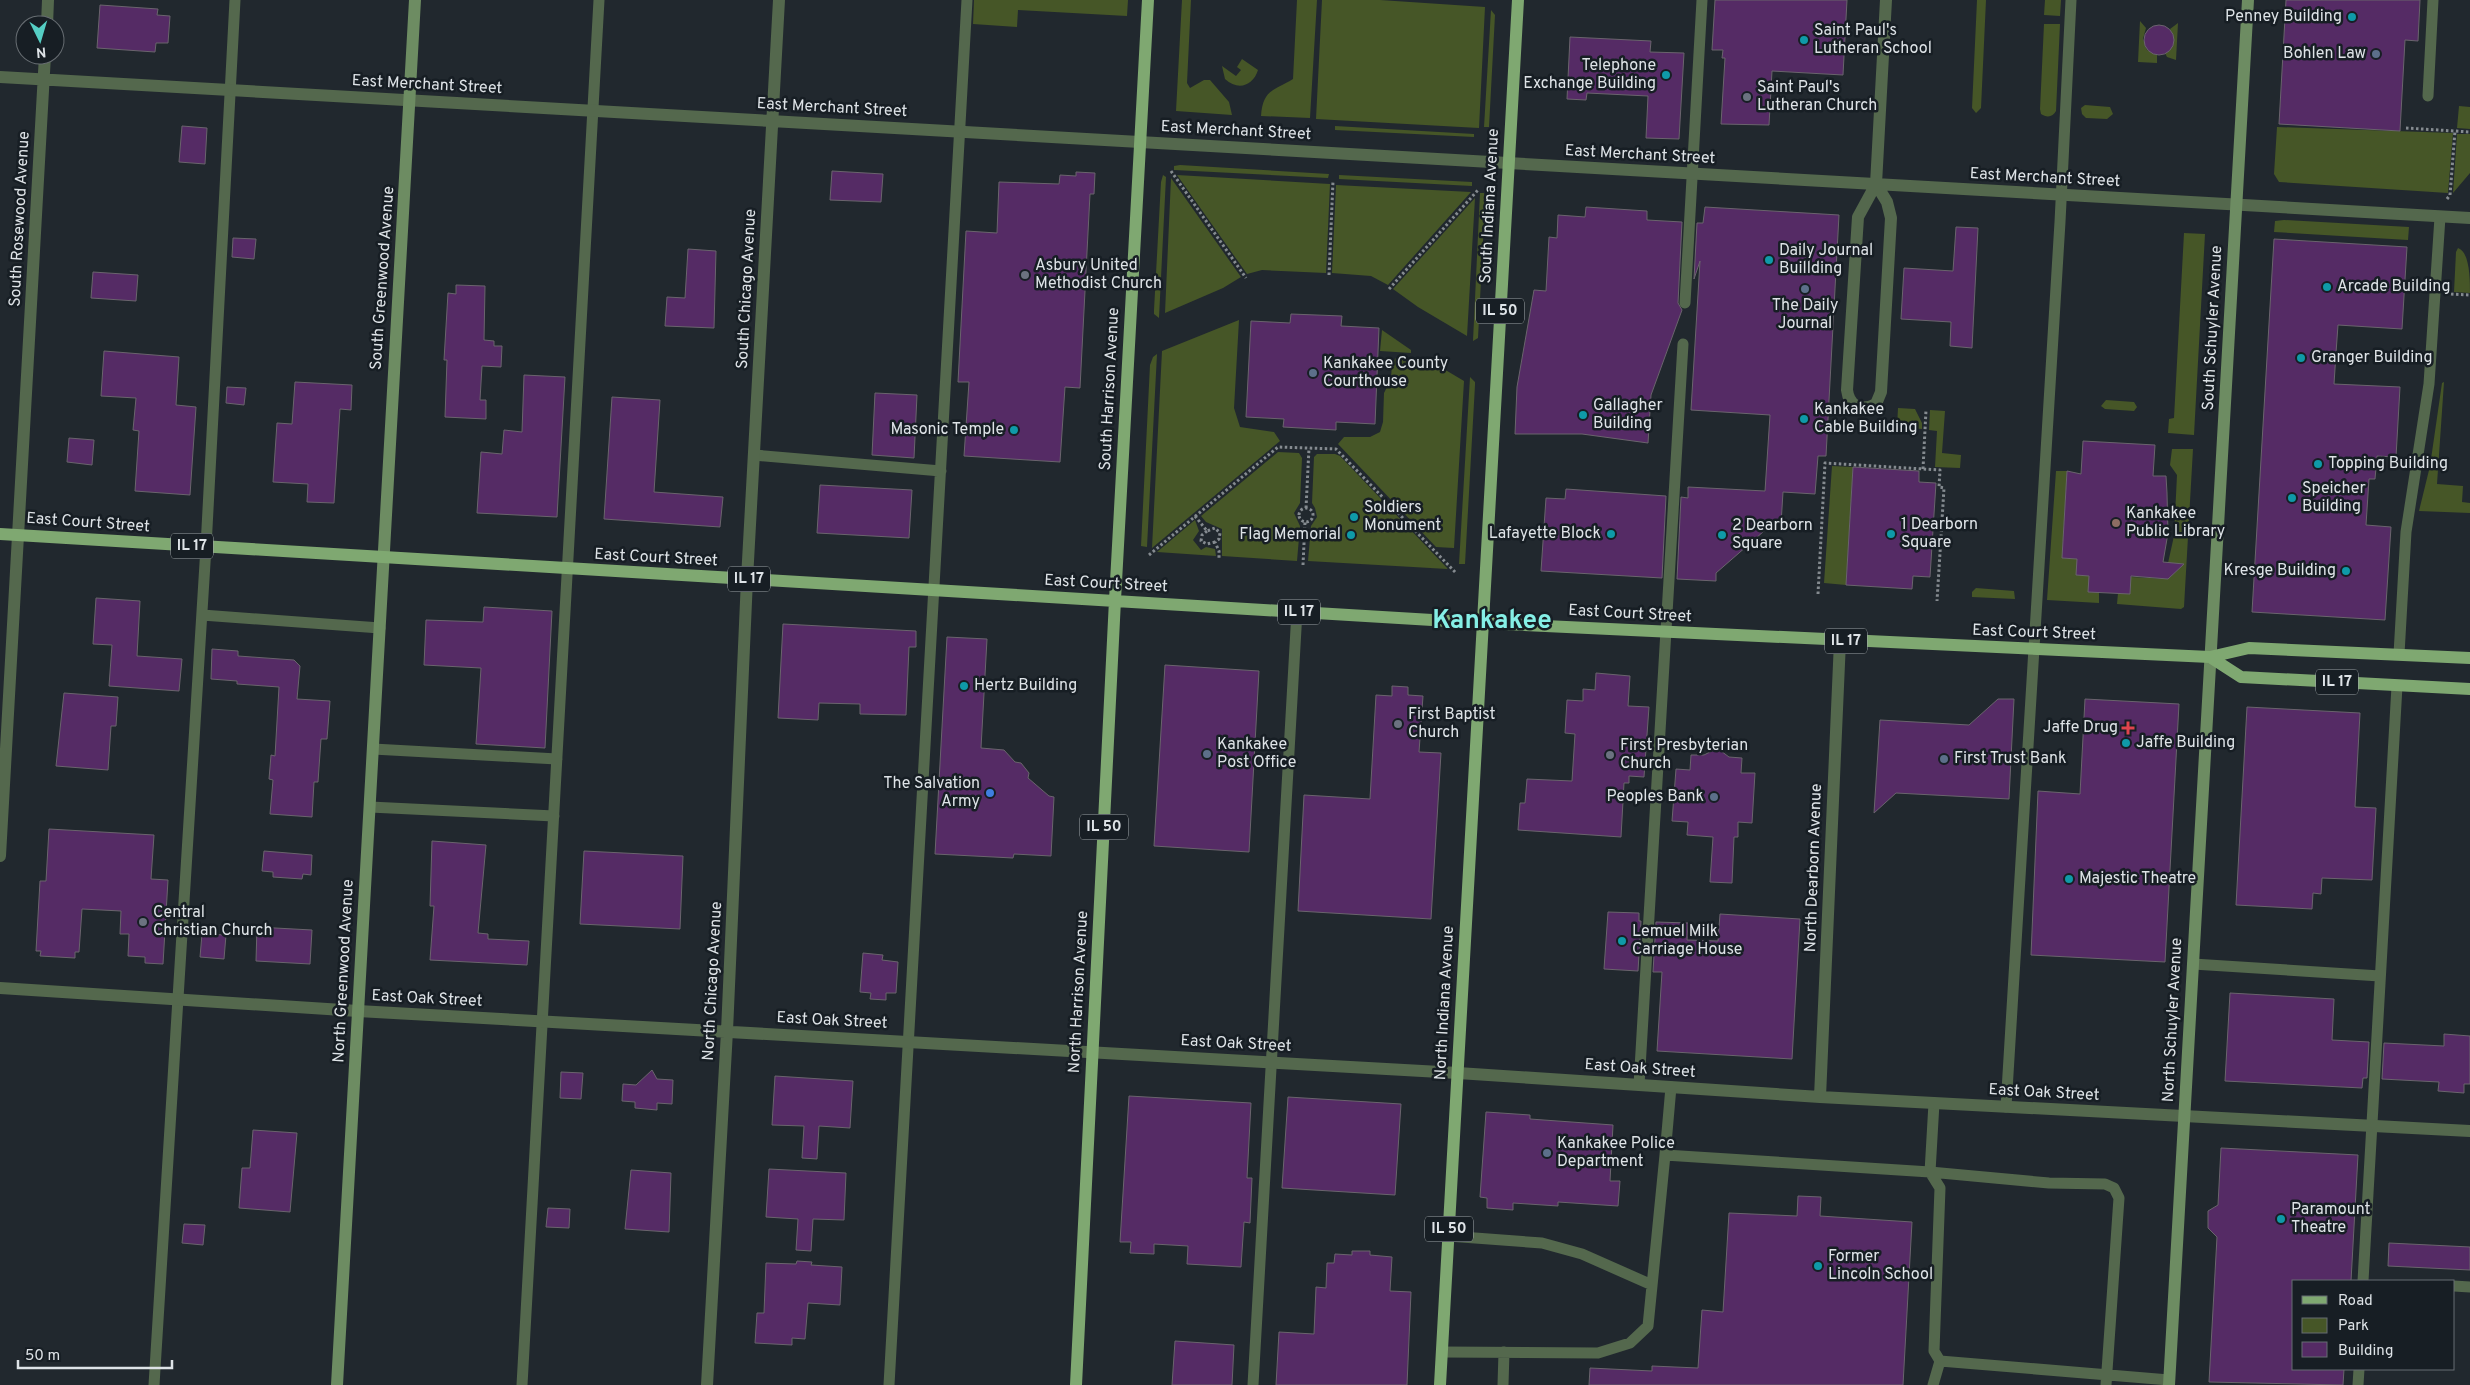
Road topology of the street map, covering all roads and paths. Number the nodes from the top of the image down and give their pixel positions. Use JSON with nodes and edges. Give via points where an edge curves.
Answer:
{"nodes":[{"id":1,"x":48,"y":0,"type":"edge"},
{"id":2,"x":235,"y":0,"type":"edge"},
{"id":3,"x":415,"y":0,"type":"edge"},
{"id":4,"x":599,"y":0,"type":"edge"},
{"id":5,"x":779,"y":0,"type":"edge"},
{"id":6,"x":967,"y":0,"type":"edge"},
{"id":7,"x":1148,"y":0,"type":"edge"},
{"id":8,"x":1518,"y":0,"type":"edge"},
{"id":9,"x":1702,"y":0,"type":"edge"},
{"id":10,"x":1886,"y":0,"type":"edge"},
{"id":11,"x":2071,"y":0,"type":"edge"},
{"id":12,"x":2248,"y":0,"type":"edge"},
{"id":13,"x":2433,"y":0,"type":"edge"},
{"id":14,"x":47,"y":15,"type":"edge"},
{"id":15,"x":45,"y":65,"type":"edge"},
{"id":16,"x":0,"y":76,"type":"edge"},
{"id":17,"x":44,"y":79,"type":"junction"},
{"id":18,"x":230,"y":90,"type":"junction"},
{"id":19,"x":2428,"y":96,"type":"dead end"},
{"id":20,"x":410,"y":101,"type":"junction"},
{"id":21,"x":593,"y":111,"type":"junction"},
{"id":22,"x":772,"y":121,"type":"junction"},
{"id":23,"x":2406,"y":128,"type":"dead end"},
{"id":24,"x":2455,"y":131,"type":"junction"},
{"id":25,"x":960,"y":132,"type":"junction"},
{"id":26,"x":2470,"y":132,"type":"edge"},
{"id":27,"x":1140,"y":142,"type":"junction"},
{"id":28,"x":1508,"y":163,"type":"junction"},
{"id":29,"x":1171,"y":172,"type":"dead end"},
{"id":30,"x":1692,"y":174,"type":"junction"},
{"id":31,"x":1333,"y":181,"type":"dead end"},
{"id":32,"x":1876,"y":184,"type":"junction"},
{"id":33,"x":1478,"y":190,"type":"dead end"},
{"id":34,"x":2061,"y":195,"type":"junction"},
{"id":35,"x":2447,"y":199,"type":"dead end"},
{"id":36,"x":2236,"y":205,"type":"junction"},
{"id":37,"x":2440,"y":217,"type":"junction"},
{"id":38,"x":2470,"y":218,"type":"edge"},
{"id":39,"x":1328,"y":275,"type":"dead end"},
{"id":40,"x":1246,"y":278,"type":"dead end"},
{"id":41,"x":1389,"y":289,"type":"dead end"},
{"id":42,"x":2450,"y":294,"type":"dead end"},
{"id":43,"x":2470,"y":296,"type":"edge"},
{"id":44,"x":1685,"y":303,"type":"dead end"},
{"id":45,"x":1683,"y":344,"type":"dead end"},
{"id":46,"x":1926,"y":410,"type":"dead end"},
{"id":47,"x":1309,"y":448,"type":"junction"},
{"id":48,"x":754,"y":456,"type":"junction"},
{"id":49,"x":1923,"y":469,"type":"junction"},
{"id":50,"x":941,"y":471,"type":"junction"},
{"id":51,"x":1306,"y":508,"type":"junction"},
{"id":52,"x":1196,"y":516,"type":"junction"},
{"id":53,"x":1305,"y":522,"type":"junction"},
{"id":54,"x":1207,"y":531,"type":"junction"},
{"id":55,"x":0,"y":534,"type":"edge"},
{"id":56,"x":18,"y":535,"type":"junction"},
{"id":57,"x":1215,"y":542,"type":"junction"},
{"id":58,"x":206,"y":547,"type":"junction"},
{"id":59,"x":1149,"y":555,"type":"dead end"},
{"id":60,"x":384,"y":558,"type":"junction"},
{"id":61,"x":1219,"y":560,"type":"dead end"},
{"id":62,"x":1303,"y":565,"type":"dead end"},
{"id":63,"x":568,"y":569,"type":"junction"},
{"id":64,"x":1456,"y":573,"type":"dead end"},
{"id":65,"x":746,"y":579,"type":"junction"},
{"id":66,"x":934,"y":590,"type":"junction"},
{"id":67,"x":1818,"y":594,"type":"dead end"},
{"id":68,"x":1115,"y":600,"type":"junction"},
{"id":69,"x":1937,"y":601,"type":"dead end"},
{"id":70,"x":1297,"y":611,"type":"junction"},
{"id":71,"x":202,"y":615,"type":"junction"},
{"id":72,"x":1482,"y":623,"type":"junction"},
{"id":73,"x":380,"y":628,"type":"junction"},
{"id":74,"x":1666,"y":632,"type":"junction"},
{"id":75,"x":1840,"y":641,"type":"junction"},
{"id":76,"x":2034,"y":650,"type":"junction"},
{"id":77,"x":2399,"y":654,"type":"junction"},
{"id":78,"x":2210,"y":657,"type":"junction"},
{"id":79,"x":2470,"y":658,"type":"edge"},
{"id":80,"x":2397,"y":686,"type":"junction"},
{"id":81,"x":2470,"y":689,"type":"edge"},
{"id":82,"x":373,"y":749,"type":"junction"},
{"id":83,"x":557,"y":759,"type":"junction"},
{"id":84,"x":370,"y":807,"type":"junction"},
{"id":85,"x":554,"y":816,"type":"junction"},
{"id":86,"x":0,"y":856,"type":"edge"},
{"id":87,"x":2193,"y":964,"type":"junction"},
{"id":88,"x":2380,"y":976,"type":"junction"},
{"id":89,"x":0,"y":988,"type":"edge"},
{"id":90,"x":178,"y":999,"type":"junction"},
{"id":91,"x":358,"y":1011,"type":"junction"},
{"id":92,"x":542,"y":1021,"type":"junction"},
{"id":93,"x":727,"y":1031,"type":"junction"},
{"id":94,"x":909,"y":1042,"type":"junction"},
{"id":95,"x":1093,"y":1053,"type":"junction"},
{"id":96,"x":1271,"y":1062,"type":"junction"},
{"id":97,"x":1458,"y":1073,"type":"junction"},
{"id":98,"x":1640,"y":1085,"type":"junction"},
{"id":99,"x":1671,"y":1087,"type":"junction"},
{"id":100,"x":1820,"y":1097,"type":"junction"},
{"id":101,"x":1934,"y":1103,"type":"junction"},
{"id":102,"x":2006,"y":1107,"type":"junction"},
{"id":103,"x":2184,"y":1117,"type":"junction"},
{"id":104,"x":2371,"y":1127,"type":"junction"},
{"id":105,"x":2470,"y":1131,"type":"edge"},
{"id":106,"x":1665,"y":1155,"type":"junction"},
{"id":107,"x":1930,"y":1172,"type":"junction"},
{"id":108,"x":1448,"y":1236,"type":"junction"},
{"id":109,"x":2363,"y":1280,"type":"edge"},
{"id":110,"x":1652,"y":1285,"type":"junction"},
{"id":111,"x":2455,"y":1286,"type":"edge"},
{"id":112,"x":2470,"y":1287,"type":"edge"},
{"id":113,"x":1442,"y":1352,"type":"junction"},
{"id":114,"x":1504,"y":1352,"type":"junction"},
{"id":115,"x":1940,"y":1361,"type":"junction"},
{"id":116,"x":2359,"y":1370,"type":"edge"},
{"id":117,"x":2106,"y":1380,"type":"edge"},
{"id":118,"x":2169,"y":1382,"type":"edge"},
{"id":119,"x":154,"y":1385,"type":"edge"},
{"id":120,"x":337,"y":1385,"type":"edge"},
{"id":121,"x":522,"y":1385,"type":"edge"},
{"id":122,"x":707,"y":1385,"type":"edge"},
{"id":123,"x":889,"y":1385,"type":"edge"},
{"id":124,"x":1076,"y":1385,"type":"edge"},
{"id":125,"x":1253,"y":1385,"type":"edge"},
{"id":126,"x":1440,"y":1385,"type":"edge"},
{"id":127,"x":1503,"y":1385,"type":"edge"},
{"id":128,"x":1933,"y":1385,"type":"edge"},
{"id":129,"x":2358,"y":1385,"type":"edge"}],
"edges":[{"from":1,"to":14,"type":"street"},
{"from":2,"to":18,"type":"lane"},
{"from":3,"to":20,"type":"street","name":"South Greenwood Avenue"},
{"from":4,"to":21,"type":"lane"},
{"from":5,"to":22,"type":"street","name":"South Chicago Avenue"},
{"from":6,"to":25,"type":"lane"},
{"from":7,"to":27,"type":"main road","name":"South Harrison Avenue","number":"IL 50"},
{"from":8,"to":28,"type":"main road","name":"South Indiana Avenue","number":"IL 50"},
{"from":9,"to":30,"type":"lane"},
{"from":10,"to":32,"type":"street"},
{"from":11,"to":34,"type":"lane"},
{"from":12,"to":36,"type":"street","name":"South Schuyler Avenue"},
{"from":13,"to":19,"type":"lane"},
{"from":15,"to":17,"type":"street","name":"South Rosewood Avenue"},
{"from":16,"to":17,"type":"street","name":"East Merchant Street"},
{"from":17,"to":18,"type":"street","name":"East Merchant Street"},
{"from":17,"to":56,"type":"street","name":"South Rosewood Avenue"},
{"from":18,"to":20,"type":"street","name":"East Merchant Street"},
{"from":18,"to":58,"type":"lane"},
{"from":20,"to":21,"type":"street","name":"East Merchant Street"},
{"from":20,"to":60,"type":"street","name":"South Greenwood Avenue"},
{"from":21,"to":22,"type":"street","name":"East Merchant Street"},
{"from":21,"to":63,"type":"lane"},
{"from":22,"to":25,"type":"street","name":"East Merchant Street"},
{"from":22,"to":48,"type":"street","name":"South Chicago Avenue"},
{"from":23,"to":24,"type":"path"},
{"from":24,"to":26,"type":"path"},
{"from":24,"to":35,"type":"path","via":[[2450,195]]},
{"from":25,"to":27,"type":"street","name":"East Merchant Street"},
{"from":25,"to":50,"type":"lane"},
{"from":27,"to":28,"type":"street","name":"East Merchant Street"},
{"from":27,"to":68,"type":"main road","name":"South Harrison Avenue","number":"IL 50"},
{"from":28,"to":30,"type":"street","name":"East Merchant Street"},
{"from":28,"to":72,"type":"main road","name":"South Indiana Avenue","number":"IL 50"},
{"from":29,"to":40,"type":"path"},
{"from":30,"to":32,"type":"street","name":"East Merchant Street"},
{"from":30,"to":44,"type":"lane"},
{"from":31,"to":39,"type":"path"},
{"from":32,"to":32,"type":"street","via":[[1858,217],[1847,390],[1853,404],[1865,408],[1876,404],[1880,392],[1891,218],[1887,202]]},
{"from":32,"to":34,"type":"street","name":"East Merchant Street"},
{"from":33,"to":41,"type":"path"},
{"from":34,"to":36,"type":"street","name":"East Merchant Street"},
{"from":34,"to":76,"type":"lane"},
{"from":36,"to":37,"type":"street","name":"East Merchant Street"},
{"from":36,"to":78,"type":"street","name":"South Schuyler Avenue"},
{"from":37,"to":38,"type":"street","name":"East Merchant Street"},
{"from":37,"to":77,"type":"lane","via":[[2429,384],[2406,532]]},
{"from":42,"to":43,"type":"path"},
{"from":45,"to":74,"type":"lane"},
{"from":46,"to":49,"type":"path"},
{"from":47,"to":51,"type":"path"},
{"from":47,"to":52,"type":"path","via":[[1278,447]]},
{"from":47,"to":64,"type":"path","via":[[1340,452]]},
{"from":48,"to":50,"type":"lane"},
{"from":48,"to":65,"type":"street","name":"South Chicago Avenue"},
{"from":49,"to":67,"type":"path","via":[[1825,463]]},
{"from":49,"to":69,"type":"path","via":[[1940,470],[1939,488],[1944,488]]},
{"from":50,"to":66,"type":"lane"},
{"from":51,"to":53,"type":"path","via":[[1313,515],[1310,521]]},
{"from":51,"to":53,"type":"path","via":[[1298,514],[1299,519]]},
{"from":52,"to":54,"type":"path"},
{"from":52,"to":59,"type":"path"},
{"from":53,"to":62,"type":"path"},
{"from":54,"to":57,"type":"path","via":[[1212,528],[1218,530],[1220,536]]},
{"from":54,"to":57,"type":"path","via":[[1201,541],[1207,544]]},
{"from":55,"to":56,"type":"main road","name":"East Court Street","number":"IL 17"},
{"from":56,"to":58,"type":"main road","name":"East Court Street","number":"IL 17"},
{"from":56,"to":86,"type":"street","name":"South Rosewood Avenue"},
{"from":57,"to":61,"type":"path"},
{"from":58,"to":60,"type":"main road","name":"East Court Street","number":"IL 17"},
{"from":58,"to":71,"type":"lane"},
{"from":60,"to":63,"type":"main road","name":"East Court Street","number":"IL 17"},
{"from":60,"to":73,"type":"street","name":"North Greenwood Avenue"},
{"from":63,"to":65,"type":"main road","name":"East Court Street","number":"IL 17"},
{"from":63,"to":83,"type":"lane"},
{"from":65,"to":66,"type":"main road","name":"East Court Street","number":"IL 17"},
{"from":65,"to":93,"type":"street","name":"North Chicago Avenue"},
{"from":66,"to":68,"type":"main road","name":"East Court Street","number":"IL 17"},
{"from":66,"to":94,"type":"lane"},
{"from":68,"to":70,"type":"main road","name":"East Court Street","number":"IL 17"},
{"from":68,"to":95,"type":"main road","name":"North Harrison Avenue","number":"IL 50"},
{"from":70,"to":72,"type":"main road","name":"East Court Street","number":"IL 17"},
{"from":70,"to":96,"type":"lane"},
{"from":71,"to":73,"type":"lane"},
{"from":71,"to":90,"type":"lane"},
{"from":72,"to":74,"type":"main road","name":"East Court Street","number":"IL 17"},
{"from":72,"to":97,"type":"main road","name":"North Indiana Avenue","number":"IL 50"},
{"from":73,"to":82,"type":"street","name":"North Greenwood Avenue"},
{"from":74,"to":75,"type":"main road","name":"East Court Street","number":"IL 17"},
{"from":74,"to":98,"type":"lane"},
{"from":75,"to":76,"type":"main road","name":"East Court Street","number":"IL 17"},
{"from":75,"to":100,"type":"street","name":"North Dearborn Avenue"},
{"from":76,"to":78,"type":"main road","name":"East Court Street","number":"IL 17"},
{"from":76,"to":102,"type":"lane"},
{"from":77,"to":78,"type":"main road","name":"East Court Street","number":"IL 17","via":[[2248,648]]},
{"from":77,"to":79,"type":"main road","name":"East Court Street","number":"IL 17"},
{"from":78,"to":80,"type":"main road","number":"IL 17","via":[[2241,677]]},
{"from":78,"to":87,"type":"street","name":"North Schuyler Avenue"},
{"from":80,"to":81,"type":"main road","number":"IL 17"},
{"from":80,"to":88,"type":"lane"},
{"from":82,"to":83,"type":"lane"},
{"from":82,"to":84,"type":"street","name":"North Greenwood Avenue"},
{"from":83,"to":85,"type":"lane"},
{"from":84,"to":85,"type":"lane"},
{"from":84,"to":91,"type":"street","name":"North Greenwood Avenue"},
{"from":85,"to":92,"type":"lane"},
{"from":87,"to":88,"type":"lane"},
{"from":87,"to":103,"type":"street","name":"North Schuyler Avenue"},
{"from":88,"to":104,"type":"lane"},
{"from":89,"to":90,"type":"street","name":"East Oak Street"},
{"from":90,"to":91,"type":"street","name":"East Oak Street"},
{"from":90,"to":119,"type":"lane"},
{"from":91,"to":92,"type":"street","name":"East Oak Street"},
{"from":91,"to":120,"type":"street","name":"North Greenwood Avenue"},
{"from":92,"to":93,"type":"street","name":"East Oak Street"},
{"from":92,"to":121,"type":"lane"},
{"from":93,"to":94,"type":"street","name":"East Oak Street"},
{"from":93,"to":122,"type":"street","name":"North Chicago Avenue"},
{"from":94,"to":95,"type":"street","name":"East Oak Street"},
{"from":94,"to":123,"type":"lane"},
{"from":95,"to":96,"type":"street","name":"East Oak Street"},
{"from":95,"to":124,"type":"main road","name":"North Harrison Avenue","number":"IL 50"},
{"from":96,"to":97,"type":"street","name":"East Oak Street"},
{"from":96,"to":125,"type":"lane"},
{"from":97,"to":98,"type":"street","name":"East Oak Street"},
{"from":97,"to":108,"type":"main road","name":"North Indiana Avenue","number":"IL 50"},
{"from":98,"to":99,"type":"street","name":"East Oak Street"},
{"from":99,"to":100,"type":"street","name":"East Oak Street"},
{"from":99,"to":106,"type":"lane"},
{"from":100,"to":101,"type":"street","name":"East Oak Street"},
{"from":101,"to":102,"type":"street","name":"East Oak Street"},
{"from":101,"to":107,"type":"lane"},
{"from":102,"to":103,"type":"street","name":"East Oak Street"},
{"from":103,"to":104,"type":"street","name":"East Oak Street"},
{"from":103,"to":118,"type":"street","name":"North Schuyler Avenue"},
{"from":104,"to":105,"type":"street","name":"East Oak Street"},
{"from":104,"to":109,"type":"lane"},
{"from":106,"to":107,"type":"lane"},
{"from":106,"to":110,"type":"lane"},
{"from":107,"to":115,"type":"lane","via":[[1940,1188],[1934,1351]]},
{"from":107,"to":117,"type":"lane","via":[[2049,1183],[2105,1184],[2114,1188],[2119,1198]]},
{"from":108,"to":110,"type":"lane","via":[[1542,1243],[1582,1254]]},
{"from":108,"to":113,"type":"main road","name":"North Indiana Avenue","number":"IL 50"},
{"from":110,"to":114,"type":"lane","via":[[1648,1326],[1630,1343],[1598,1353]]},
{"from":111,"to":112,"type":"lane"},
{"from":113,"to":114,"type":"lane"},
{"from":113,"to":126,"type":"main road","name":"North Indiana Avenue","number":"IL 50"},
{"from":114,"to":127,"type":"lane"},
{"from":115,"to":117,"type":"lane"},
{"from":115,"to":128,"type":"lane"},
{"from":116,"to":129,"type":"lane"},
{"from":117,"to":118,"type":"lane"}]}
